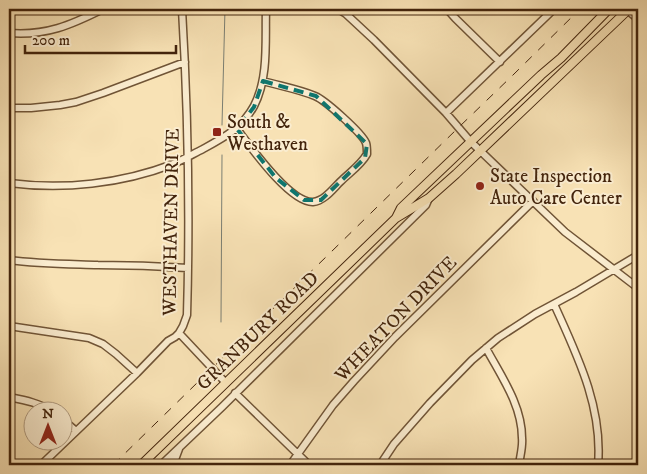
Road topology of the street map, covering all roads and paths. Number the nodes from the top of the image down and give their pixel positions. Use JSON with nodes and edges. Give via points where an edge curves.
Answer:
{"nodes":[{"id":1,"x":103,"y":9,"type":"edge"},
{"id":2,"x":182,"y":9,"type":"edge"},
{"id":3,"x":266,"y":9,"type":"edge"},
{"id":4,"x":338,"y":9,"type":"edge"},
{"id":5,"x":447,"y":9,"type":"edge"},
{"id":6,"x":609,"y":9,"type":"edge"},
{"id":7,"x":627,"y":9,"type":"edge"},
{"id":8,"x":552,"y":10,"type":"edge"},
{"id":9,"x":638,"y":19,"type":"edge"},
{"id":10,"x":9,"y":33,"type":"edge"},
{"id":11,"x":185,"y":62,"type":"junction"},
{"id":12,"x":500,"y":62,"type":"junction"},
{"id":13,"x":263,"y":81,"type":"junction"},
{"id":14,"x":9,"y":108,"type":"edge"},
{"id":15,"x":446,"y":113,"type":"junction"},
{"id":16,"x":236,"y":129,"type":"junction"},
{"id":17,"x":470,"y":141,"type":"junction"},
{"id":18,"x":480,"y":152,"type":"junction"},
{"id":19,"x":188,"y":157,"type":"junction"},
{"id":20,"x":453,"y":159,"type":"junction"},
{"id":21,"x":9,"y":183,"type":"edge"},
{"id":22,"x":429,"y":198,"type":"junction"},
{"id":23,"x":533,"y":202,"type":"junction"},
{"id":24,"x":396,"y":218,"type":"junction"},
{"id":25,"x":638,"y":255,"type":"edge"},
{"id":26,"x":9,"y":260,"type":"edge"},
{"id":27,"x":188,"y":268,"type":"junction"},
{"id":28,"x":613,"y":270,"type":"junction"},
{"id":29,"x":638,"y":288,"type":"edge"},
{"id":30,"x":554,"y":304,"type":"junction"},
{"id":31,"x":9,"y":326,"type":"edge"},
{"id":32,"x":179,"y":333,"type":"junction"},
{"id":33,"x":486,"y":348,"type":"junction"},
{"id":34,"x":137,"y":373,"type":"junction"},
{"id":35,"x":226,"y":383,"type":"junction"},
{"id":36,"x":235,"y":393,"type":"junction"},
{"id":37,"x":9,"y":397,"type":"edge"},
{"id":38,"x":29,"y":402,"type":"edge"},
{"id":39,"x":72,"y":428,"type":"edge"},
{"id":40,"x":76,"y":431,"type":"junction"},
{"id":41,"x":179,"y":448,"type":"junction"},
{"id":42,"x":298,"y":454,"type":"junction"},
{"id":43,"x":41,"y":465,"type":"edge"},
{"id":44,"x":141,"y":465,"type":"edge"},
{"id":45,"x":162,"y":465,"type":"edge"},
{"id":46,"x":173,"y":465,"type":"edge"},
{"id":47,"x":290,"y":465,"type":"edge"},
{"id":48,"x":309,"y":465,"type":"edge"},
{"id":49,"x":380,"y":465,"type":"edge"},
{"id":50,"x":519,"y":465,"type":"edge"},
{"id":51,"x":598,"y":465,"type":"edge"}],
"edges":[{"from":1,"to":10,"type":"street","via":[[60,28]]},
{"from":2,"to":11,"type":"street","name":"WESTHAVEN DRIVE"},
{"from":3,"to":13,"type":"street"},
{"from":4,"to":15,"type":"street","via":[[358,24]]},
{"from":5,"to":12,"type":"street"},
{"from":6,"to":17,"type":"main road","name":"GRANBURY ROAD"},
{"from":7,"to":9,"type":"street"},
{"from":7,"to":18,"type":"main road","name":"GRANBURY ROAD"},
{"from":8,"to":12,"type":"street"},
{"from":11,"to":14,"type":"street","via":[[76,102]]},
{"from":11,"to":19,"type":"street","name":"WESTHAVEN DRIVE"},
{"from":12,"to":15,"type":"street"},
{"from":13,"to":16,"type":"street","via":[[254,107]]},
{"from":13,"to":16,"type":"street","via":[[316,96],[335,110],[367,144],[365,158],[321,200],[312,202],[285,187]]},
{"from":15,"to":17,"type":"street"},
{"from":16,"to":19,"type":"street"},
{"from":17,"to":18,"type":"street"},
{"from":17,"to":20,"type":"main road","name":"GRANBURY ROAD"},
{"from":18,"to":22,"type":"main road","name":"GRANBURY ROAD"},
{"from":18,"to":23,"type":"street"},
{"from":19,"to":21,"type":"street","via":[[153,171],[103,183],[60,186]]},
{"from":19,"to":27,"type":"street","name":"WESTHAVEN DRIVE"},
{"from":20,"to":22,"type":"main road","via":[[432,186]]},
{"from":20,"to":24,"type":"main road","name":"GRANBURY ROAD","via":[[401,208]]},
{"from":22,"to":24,"type":"main road","name":"GRANBURY ROAD"},
{"from":22,"to":36,"type":"street","via":[[426,205]]},
{"from":23,"to":28,"type":"street"},
{"from":23,"to":42,"type":"street","name":"WHEATON DRIVE","via":[[354,381]]},
{"from":24,"to":35,"type":"main road","name":"GRANBURY ROAD"},
{"from":25,"to":28,"type":"street"},
{"from":26,"to":27,"type":"street","via":[[59,265]]},
{"from":27,"to":32,"type":"street","name":"WESTHAVEN DRIVE","via":[[187,315]]},
{"from":28,"to":29,"type":"street"},
{"from":28,"to":30,"type":"street"},
{"from":30,"to":33,"type":"street"},
{"from":30,"to":51,"type":"street","via":[[592,399],[599,442]]},
{"from":31,"to":34,"type":"street","via":[[88,338],[103,344]]},
{"from":32,"to":34,"type":"street","name":"WESTHAVEN DRIVE"},
{"from":32,"to":35,"type":"street"},
{"from":33,"to":49,"type":"street","via":[[412,422]]},
{"from":33,"to":50,"type":"street","via":[[519,413],[522,440]]},
{"from":34,"to":40,"type":"street","name":"WESTHAVEN DRIVE"},
{"from":35,"to":44,"type":"main road","name":"GRANBURY ROAD"},
{"from":36,"to":41,"type":"street"},
{"from":36,"to":42,"type":"street"},
{"from":37,"to":38,"type":"street"},
{"from":39,"to":40,"type":"street"},
{"from":40,"to":43,"type":"street","name":"WESTHAVEN DRIVE"},
{"from":41,"to":45,"type":"street"},
{"from":41,"to":46,"type":"street"},
{"from":42,"to":47,"type":"street","name":"WHEATON DRIVE"},
{"from":42,"to":48,"type":"street"}]}
